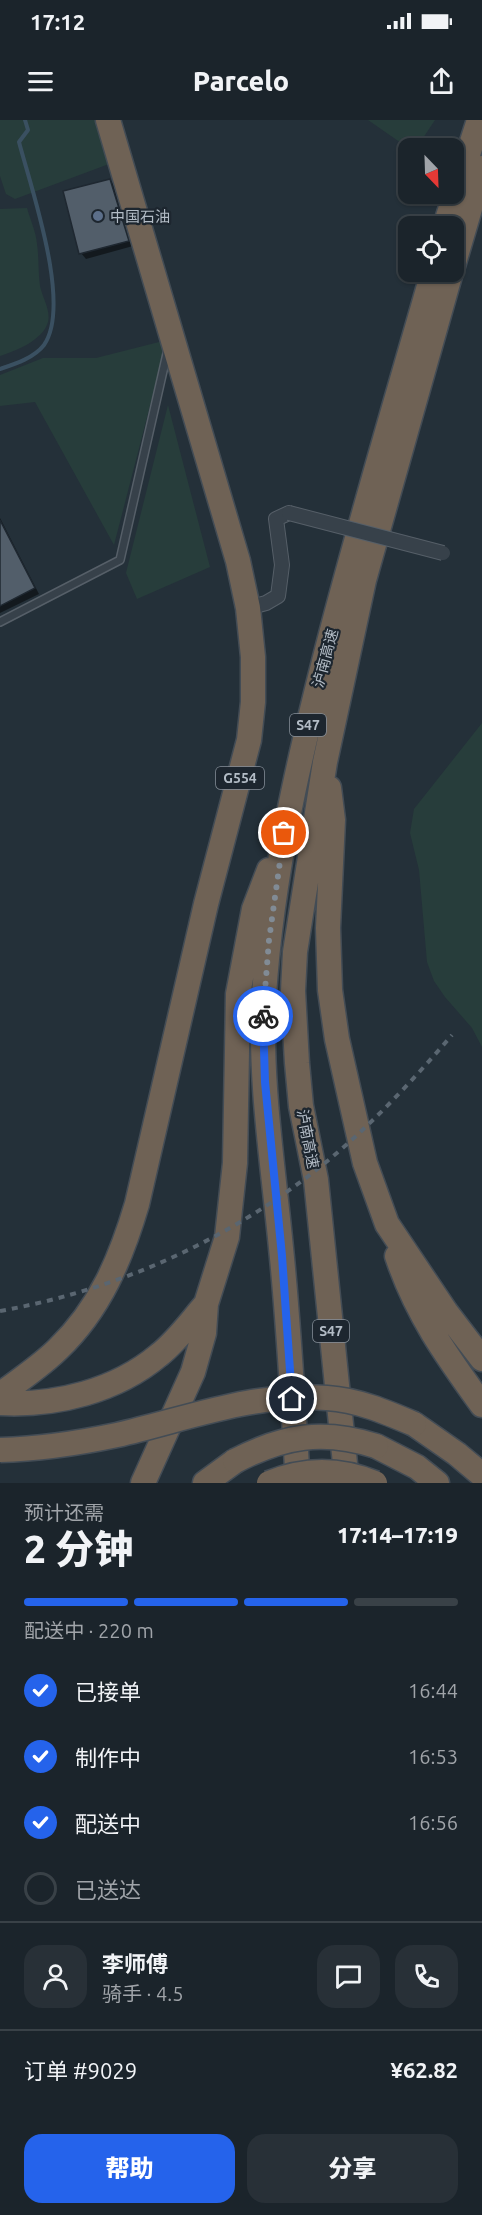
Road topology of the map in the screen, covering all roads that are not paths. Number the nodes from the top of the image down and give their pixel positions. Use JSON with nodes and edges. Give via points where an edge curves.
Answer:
{"nodes":[{"id":1,"x":108,"y":120,"type":"edge"},
{"id":2,"x":479,"y":120,"type":"edge"},
{"id":3,"x":482,"y":168,"type":"edge"},
{"id":4,"x":449,"y":216,"type":"edge"},
{"id":5,"x":464,"y":229,"type":"edge"},
{"id":6,"x":430,"y":282,"type":"edge"},
{"id":7,"x":449,"y":282,"type":"edge"},
{"id":8,"x":171,"y":335,"type":"junction"},
{"id":9,"x":443,"y":553,"type":"dead end"},
{"id":10,"x":248,"y":608,"type":"junction"},
{"id":11,"x":0,"y":622,"type":"edge"},
{"id":12,"x":325,"y":762,"type":"junction"},
{"id":13,"x":284,"y":833,"type":"junction"},
{"id":14,"x":387,"y":1224,"type":"junction"},
{"id":15,"x":206,"y":1304,"type":"junction"},
{"id":16,"x":482,"y":1359,"type":"edge"},
{"id":17,"x":0,"y":1395,"type":"edge"},
{"id":18,"x":0,"y":1404,"type":"edge"},
{"id":19,"x":482,"y":1405,"type":"edge"},
{"id":20,"x":0,"y":1450,"type":"edge"},
{"id":21,"x":482,"y":1475,"type":"edge"},
{"id":22,"x":142,"y":1483,"type":"edge"},
{"id":23,"x":204,"y":1483,"type":"edge"},
{"id":24,"x":269,"y":1483,"type":"edge"},
{"id":25,"x":298,"y":1483,"type":"edge"},
{"id":26,"x":347,"y":1483,"type":"edge"},
{"id":27,"x":375,"y":1483,"type":"edge"},
{"id":28,"x":437,"y":1483,"type":"edge"}],
"edges":[{"from":1,"to":8,"type":"highway","number":"G554"},
{"from":2,"to":4,"type":"highway"},
{"from":3,"to":5,"type":"highway"},
{"from":6,"to":13,"type":"highway","name":"泸南高速","number":"S47","via":[[346,576]]},
{"from":7,"to":12,"type":"highway","name":"泸南高速","number":"S47","via":[[364,580]]},
{"from":8,"to":10,"type":"highway","number":"G554","via":[[229,526]]},
{"from":8,"to":11,"type":"lane","via":[[120,560]]},
{"from":9,"to":10,"type":"street","bridge":true,"via":[[289,513],[276,519],[282,565],[278,596]]},
{"from":10,"to":17,"type":"highway","number":"G554","via":[[254,679],[249,740],[130,1227],[105,1288],[85,1320],[58,1350]]},
{"from":12,"to":14,"type":"highway","via":[[333,820],[328,928],[335,1029],[365,1163]]},
{"from":12,"to":26,"type":"highway","name":"泸南高速","number":"S47","bridge":true,"via":[[295,952],[293,991],[302,1106],[316,1180]]},
{"from":13,"to":15,"type":"highway","via":[[254,909],[238,994],[235,1163],[227,1237]]},
{"from":13,"to":25,"type":"highway","name":"泸南高速","number":"S47","bridge":true,"via":[[269,940],[263,1033]]},
{"from":14,"to":16,"type":"highway"},
{"from":14,"to":19,"type":"highway","via":[[406,1282],[428,1327]]},
{"from":15,"to":18,"type":"highway","via":[[161,1354],[114,1383],[66,1398]]},
{"from":15,"to":22,"type":"highway","via":[[204,1333],[193,1372]]},
{"from":20,"to":21,"type":"highway","bridge":true,"via":[[83,1442],[226,1406],[278,1398],[329,1398],[360,1403],[414,1424]]},
{"from":23,"to":28,"type":"highway","bridge":true,"via":[[252,1452],[297,1437],[337,1436],[376,1446],[417,1467]]},
{"from":24,"to":27,"type":"highway","bridge":true,"via":[[301,1473],[331,1471]]}]}
